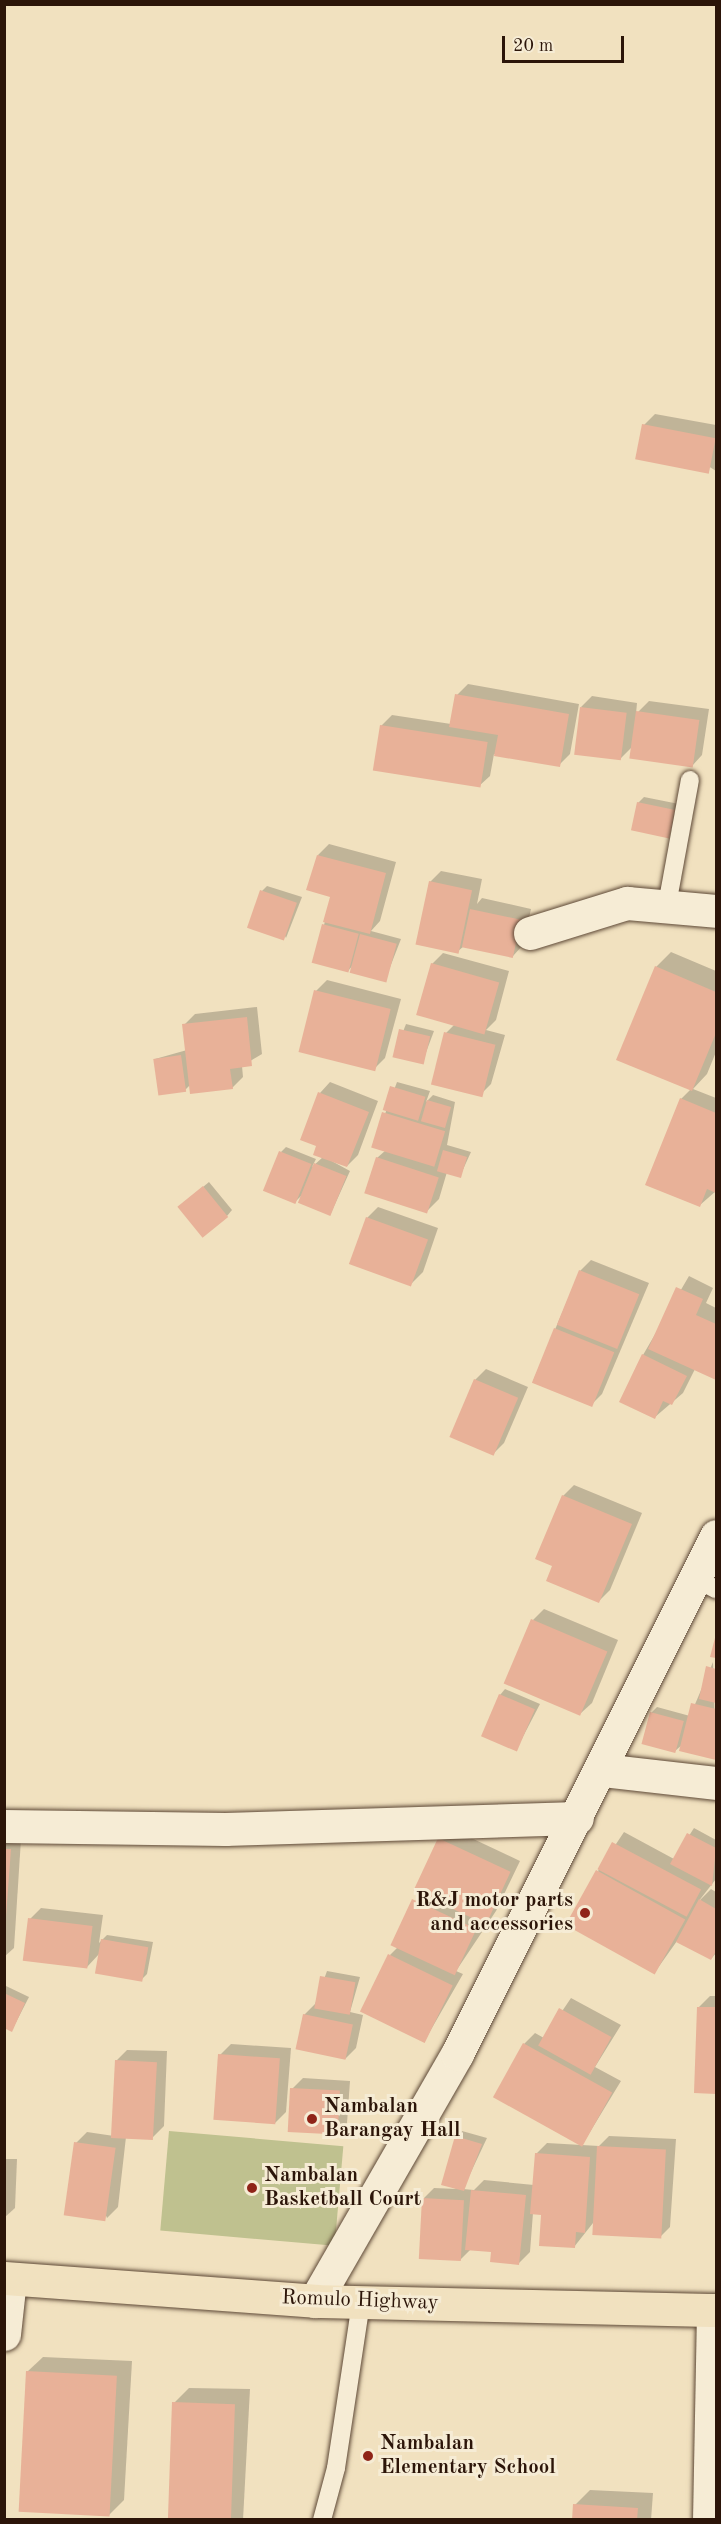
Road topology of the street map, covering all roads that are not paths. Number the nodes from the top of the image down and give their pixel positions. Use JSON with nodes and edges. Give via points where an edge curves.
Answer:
{"nodes":[{"id":1,"x":690,"y":780,"type":"dead end"},
{"id":2,"x":667,"y":905,"type":"junction"},
{"id":3,"x":717,"y":911,"type":"edge"},
{"id":4,"x":530,"y":933,"type":"dead end"},
{"id":5,"x":717,"y":1536,"type":"edge"},
{"id":6,"x":706,"y":1583,"type":"edge"},
{"id":7,"x":602,"y":1770,"type":"junction"},
{"id":8,"x":717,"y":1783,"type":"edge"},
{"id":9,"x":577,"y":1818,"type":"junction"},
{"id":10,"x":4,"y":1826,"type":"edge"},
{"id":11,"x":8,"y":2278,"type":"edge"},
{"id":12,"x":315,"y":2301,"type":"junction"},
{"id":13,"x":361,"y":2302,"type":"junction"},
{"id":14,"x":715,"y":2310,"type":"edge"},
{"id":15,"x":4,"y":2334,"type":"edge"},
{"id":16,"x":322,"y":2520,"type":"edge"},
{"id":17,"x":709,"y":2520,"type":"edge"}],
"edges":[{"from":1,"to":2,"type":"lane"},
{"from":2,"to":3,"type":"street"},
{"from":2,"to":4,"type":"street","via":[[627,903]]},
{"from":5,"to":6,"type":"street"},
{"from":6,"to":7,"type":"street"},
{"from":7,"to":8,"type":"street"},
{"from":7,"to":9,"type":"street"},
{"from":9,"to":10,"type":"street","via":[[225,1829]]},
{"from":9,"to":12,"type":"street","via":[[457,2054]]},
{"from":11,"to":12,"type":"highway","name":"Romulo Highway"},
{"from":11,"to":15,"type":"street"},
{"from":12,"to":13,"type":"highway","name":"Romulo Highway"},
{"from":13,"to":14,"type":"highway","name":"Romulo Highway"},
{"from":13,"to":16,"type":"lane","via":[[336,2468]]},
{"from":14,"to":17,"type":"street"}]}
